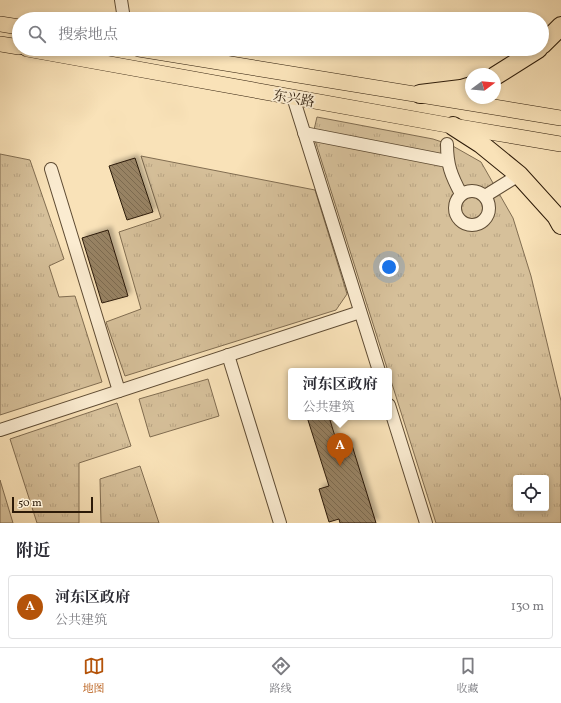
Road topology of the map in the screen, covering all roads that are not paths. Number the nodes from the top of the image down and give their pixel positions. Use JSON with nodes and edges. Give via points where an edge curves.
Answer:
{"nodes":[{"id":1,"x":120,"y":0,"type":"edge"},
{"id":2,"x":123,"y":12,"type":"edge"},
{"id":3,"x":0,"y":24,"type":"edge"},
{"id":4,"x":12,"y":26,"type":"edge"},
{"id":5,"x":561,"y":26,"type":"edge"},
{"id":6,"x":549,"y":38,"type":"edge"},
{"id":7,"x":0,"y":44,"type":"edge"},
{"id":8,"x":12,"y":47,"type":"edge"},
{"id":9,"x":65,"y":56,"type":"edge"},
{"id":10,"x":183,"y":56,"type":"edge"},
{"id":11,"x":527,"y":56,"type":"edge"},
{"id":12,"x":501,"y":72,"type":"edge"},
{"id":13,"x":465,"y":88,"type":"edge"},
{"id":14,"x":420,"y":94,"type":"junction"},
{"id":15,"x":293,"y":98,"type":"junction"},
{"id":16,"x":561,"y":118,"type":"edge"},
{"id":17,"x":453,"y":126,"type":"junction"},
{"id":18,"x":304,"y":133,"type":"junction"},
{"id":19,"x":447,"y":144,"type":"dead end"},
{"id":20,"x":561,"y":144,"type":"edge"},
{"id":21,"x":447,"y":161,"type":"junction"},
{"id":22,"x":51,"y":169,"type":"dead end"},
{"id":23,"x":519,"y":175,"type":"junction"},
{"id":24,"x":461,"y":194,"type":"junction"},
{"id":25,"x":485,"y":196,"type":"junction"},
{"id":26,"x":561,"y":225,"type":"edge"},
{"id":27,"x":360,"y":312,"type":"junction"},
{"id":28,"x":228,"y":355,"type":"junction"},
{"id":29,"x":377,"y":368,"type":"edge"},
{"id":30,"x":119,"y":391,"type":"junction"},
{"id":31,"x":392,"y":414,"type":"edge"},
{"id":32,"x":0,"y":430,"type":"edge"},
{"id":33,"x":280,"y":523,"type":"edge"},
{"id":34,"x":426,"y":523,"type":"edge"}],
"edges":[{"from":1,"to":2,"type":"street"},
{"from":3,"to":4,"type":"main road"},
{"from":5,"to":6,"type":"highway"},
{"from":7,"to":8,"type":"main road"},
{"from":9,"to":15,"type":"main road","name":"东兴路"},
{"from":10,"to":14,"type":"main road","name":"东兴路"},
{"from":11,"to":12,"type":"highway"},
{"from":13,"to":14,"type":"highway"},
{"from":14,"to":16,"type":"main road","name":"东兴路"},
{"from":15,"to":17,"type":"main road","name":"东兴路"},
{"from":15,"to":18,"type":"street"},
{"from":17,"to":20,"type":"main road","name":"东兴路"},
{"from":17,"to":23,"type":"highway","via":[[481,144]]},
{"from":18,"to":21,"type":"street"},
{"from":18,"to":27,"type":"street"},
{"from":19,"to":21,"type":"street"},
{"from":21,"to":24,"type":"street"},
{"from":22,"to":30,"type":"street"},
{"from":23,"to":25,"type":"street"},
{"from":23,"to":26,"type":"highway"},
{"from":24,"to":25,"type":"street","via":[[471,190]]},
{"from":24,"to":25,"type":"street","via":[[457,198],[454,210],[459,220],[470,225],[481,223],[485,219],[489,208]]},
{"from":27,"to":28,"type":"street"},
{"from":27,"to":29,"type":"street"},
{"from":28,"to":30,"type":"street"},
{"from":28,"to":33,"type":"street"},
{"from":30,"to":32,"type":"street"},
{"from":31,"to":34,"type":"street"}]}
